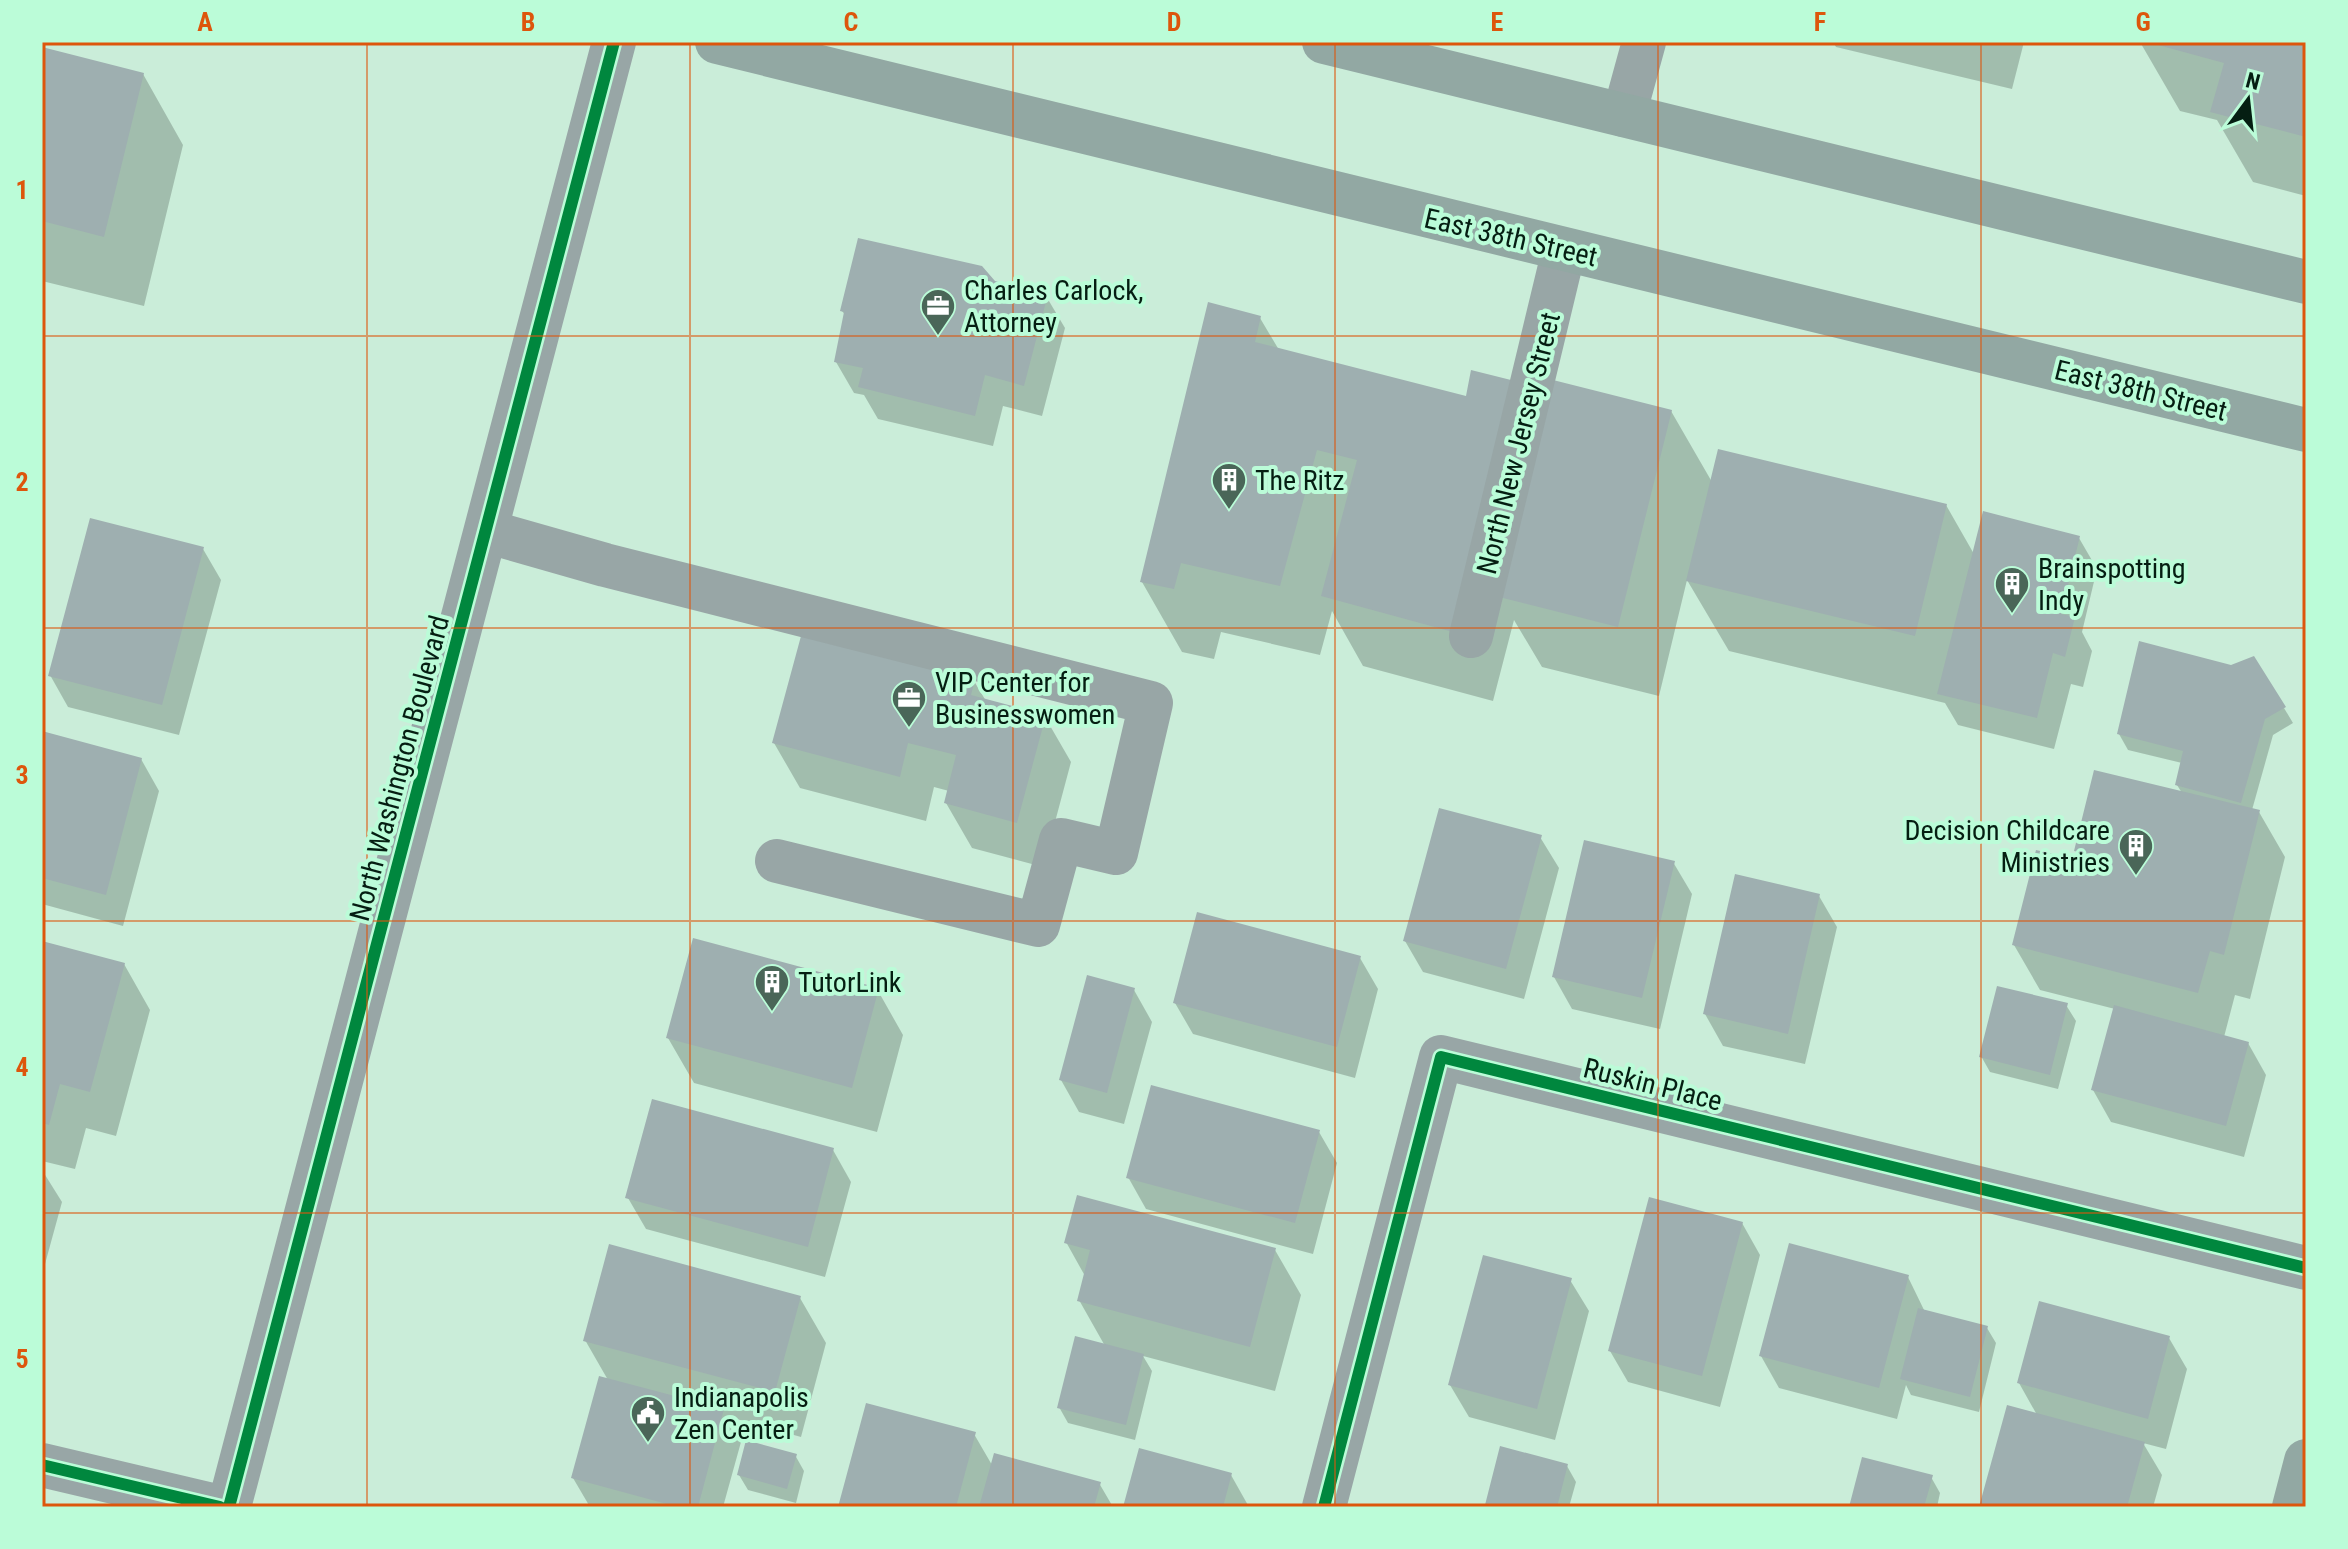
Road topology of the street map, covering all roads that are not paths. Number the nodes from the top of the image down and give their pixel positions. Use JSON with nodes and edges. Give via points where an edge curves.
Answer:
{"nodes":[{"id":1,"x":614,"y":42,"type":"edge"},
{"id":2,"x":717,"y":42,"type":"edge"},
{"id":3,"x":1324,"y":42,"type":"edge"},
{"id":4,"x":1644,"y":42,"type":"edge"},
{"id":5,"x":1624,"y":115,"type":"junction"},
{"id":6,"x":1564,"y":250,"type":"junction"},
{"id":7,"x":2306,"y":282,"type":"edge"},
{"id":8,"x":2306,"y":430,"type":"edge"},
{"id":9,"x":486,"y":531,"type":"junction"},
{"id":10,"x":1471,"y":636,"type":"dead end"},
{"id":11,"x":777,"y":861,"type":"dead end"},
{"id":12,"x":2306,"y":1268,"type":"edge"},
{"id":13,"x":2306,"y":1461,"type":"edge"},
{"id":14,"x":42,"y":1465,"type":"edge"},
{"id":15,"x":220,"y":1507,"type":"edge"},
{"id":16,"x":229,"y":1507,"type":"edge"},
{"id":17,"x":1324,"y":1507,"type":"edge"},
{"id":18,"x":2294,"y":1507,"type":"edge"}],
"edges":[{"from":1,"to":9,"type":"street","name":"North Washington Boulevard"},
{"from":2,"to":6,"type":"main road","name":"East 38th Street"},
{"from":3,"to":5,"type":"main road"},
{"from":4,"to":5,"type":"street"},
{"from":5,"to":7,"type":"main road"},
{"from":6,"to":8,"type":"main road","name":"East 38th Street"},
{"from":6,"to":10,"type":"street","name":"North New Jersey Street"},
{"from":9,"to":11,"type":"street","via":[[1151,703],[1116,853],[1061,840],[1038,925]]},
{"from":9,"to":16,"type":"street","name":"North Washington Boulevard"},
{"from":12,"to":17,"type":"street","name":"Ruskin Place","via":[[1441,1057]]},
{"from":13,"to":18,"type":"main road"},
{"from":14,"to":15,"type":"street"}]}
